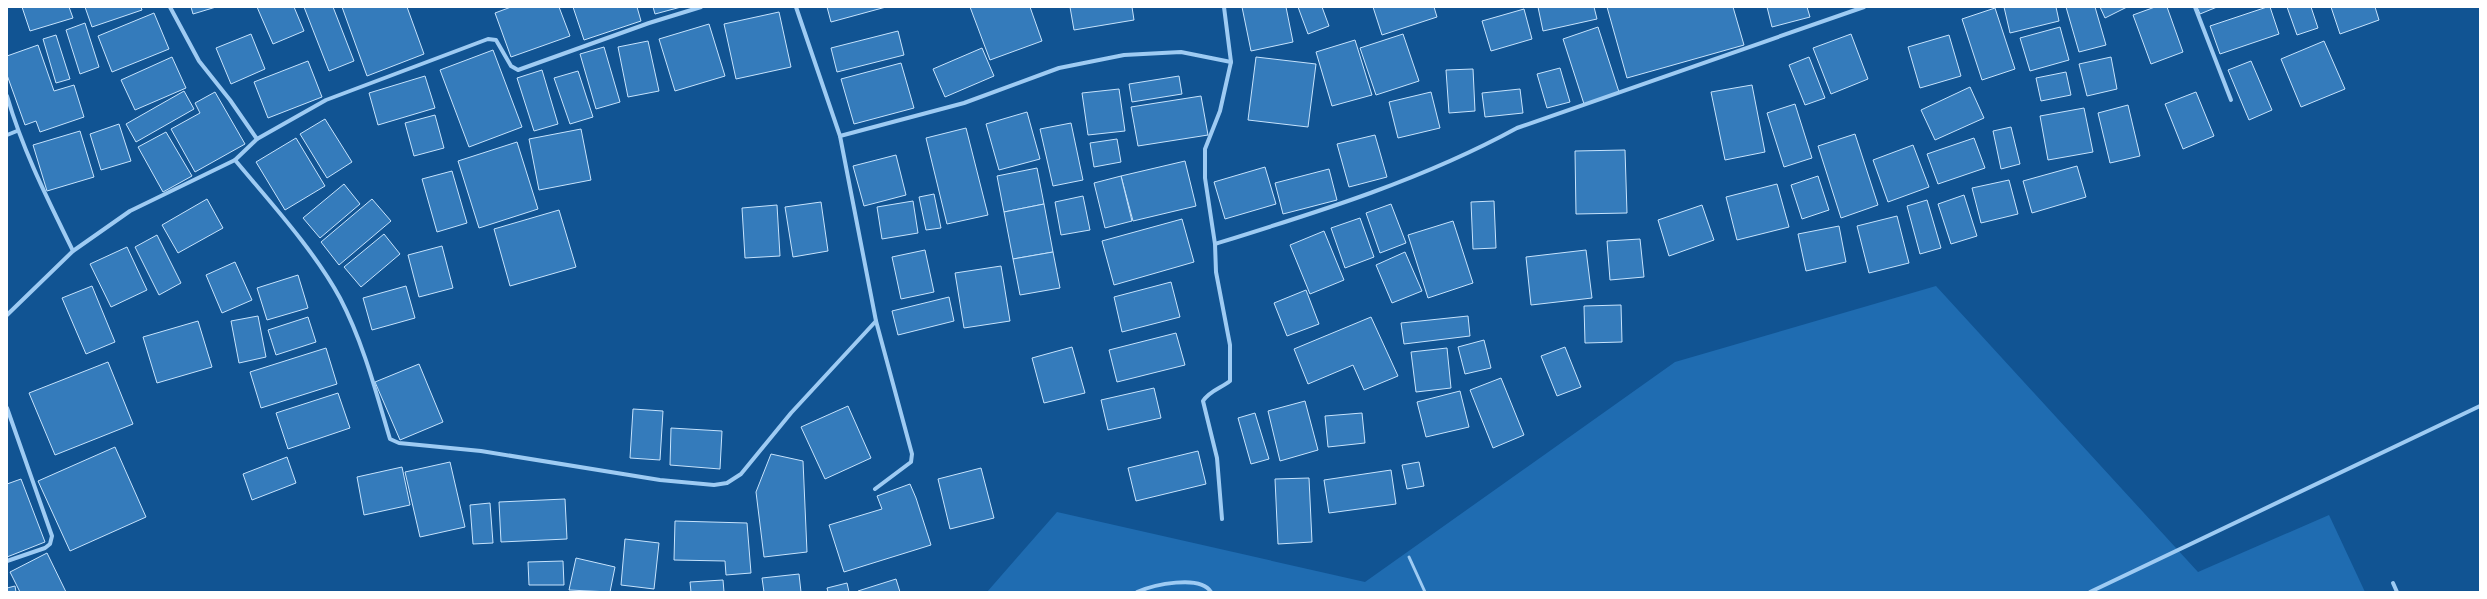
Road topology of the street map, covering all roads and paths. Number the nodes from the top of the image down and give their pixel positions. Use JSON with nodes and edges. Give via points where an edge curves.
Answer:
{"nodes":[{"id":1,"x":170,"y":7,"type":"edge"},
{"id":2,"x":701,"y":7,"type":"edge"},
{"id":3,"x":796,"y":7,"type":"edge"},
{"id":4,"x":1224,"y":7,"type":"edge"},
{"id":5,"x":1864,"y":7,"type":"edge"},
{"id":6,"x":2195,"y":7,"type":"edge"},
{"id":7,"x":1231,"y":62,"type":"junction"},
{"id":8,"x":7,"y":96,"type":"edge"},
{"id":9,"x":2231,"y":100,"type":"dead end"},
{"id":10,"x":17,"y":131,"type":"junction"},
{"id":11,"x":7,"y":135,"type":"edge"},
{"id":12,"x":840,"y":136,"type":"junction"},
{"id":13,"x":258,"y":139,"type":"junction"},
{"id":14,"x":234,"y":160,"type":"junction"},
{"id":15,"x":1215,"y":244,"type":"junction"},
{"id":16,"x":73,"y":251,"type":"junction"},
{"id":17,"x":7,"y":315,"type":"edge"},
{"id":18,"x":876,"y":321,"type":"junction"},
{"id":19,"x":2480,"y":406,"type":"edge"},
{"id":20,"x":7,"y":408,"type":"edge"},
{"id":21,"x":875,"y":489,"type":"dead end"},
{"id":22,"x":1222,"y":519,"type":"dead end"},
{"id":23,"x":1409,"y":557,"type":"dead end"},
{"id":24,"x":7,"y":560,"type":"edge"},
{"id":25,"x":2393,"y":584,"type":"dead end"},
{"id":26,"x":1137,"y":592,"type":"edge"},
{"id":27,"x":1211,"y":592,"type":"edge"},
{"id":28,"x":1425,"y":592,"type":"edge"},
{"id":29,"x":2090,"y":592,"type":"edge"},
{"id":30,"x":2397,"y":592,"type":"edge"}],
"edges":[{"from":1,"to":13,"type":"street","via":[[199,62]]},
{"from":2,"to":13,"type":"street","via":[[518,70],[511,66],[496,40],[488,39],[326,100]]},
{"from":3,"to":12,"type":"street"},
{"from":4,"to":7,"type":"street"},
{"from":5,"to":15,"type":"street","via":[[1517,128],[1472,152],[1427,171],[1316,212]]},
{"from":6,"to":9,"type":"street"},
{"from":7,"to":12,"type":"street","via":[[1181,52],[1124,55],[1059,68],[964,103]]},
{"from":7,"to":15,"type":"street","via":[[1220,112],[1205,148],[1205,178]]},
{"from":8,"to":10,"type":"street"},
{"from":10,"to":11,"type":"street"},
{"from":10,"to":16,"type":"street"},
{"from":12,"to":18,"type":"street"},
{"from":13,"to":14,"type":"street"},
{"from":14,"to":16,"type":"street","via":[[130,211]]},
{"from":14,"to":18,"type":"street","via":[[305,247],[340,298],[364,357],[390,439],[399,443],[481,452],[660,480],[714,485],[727,483],[742,474],[791,413]]},
{"from":15,"to":22,"type":"street","via":[[1216,272],[1230,345],[1230,381],[1207,395],[1203,401],[1216,458]]},
{"from":16,"to":17,"type":"street"},
{"from":18,"to":21,"type":"street","via":[[912,454],[911,462]]},
{"from":19,"to":29,"type":"street"},
{"from":20,"to":24,"type":"street","via":[[52,536],[50,544],[45,548]]},
{"from":23,"to":28,"type":"lane"},
{"from":25,"to":30,"type":"street"},
{"from":26,"to":27,"type":"street","via":[[1152,586],[1188,582]]}]}
